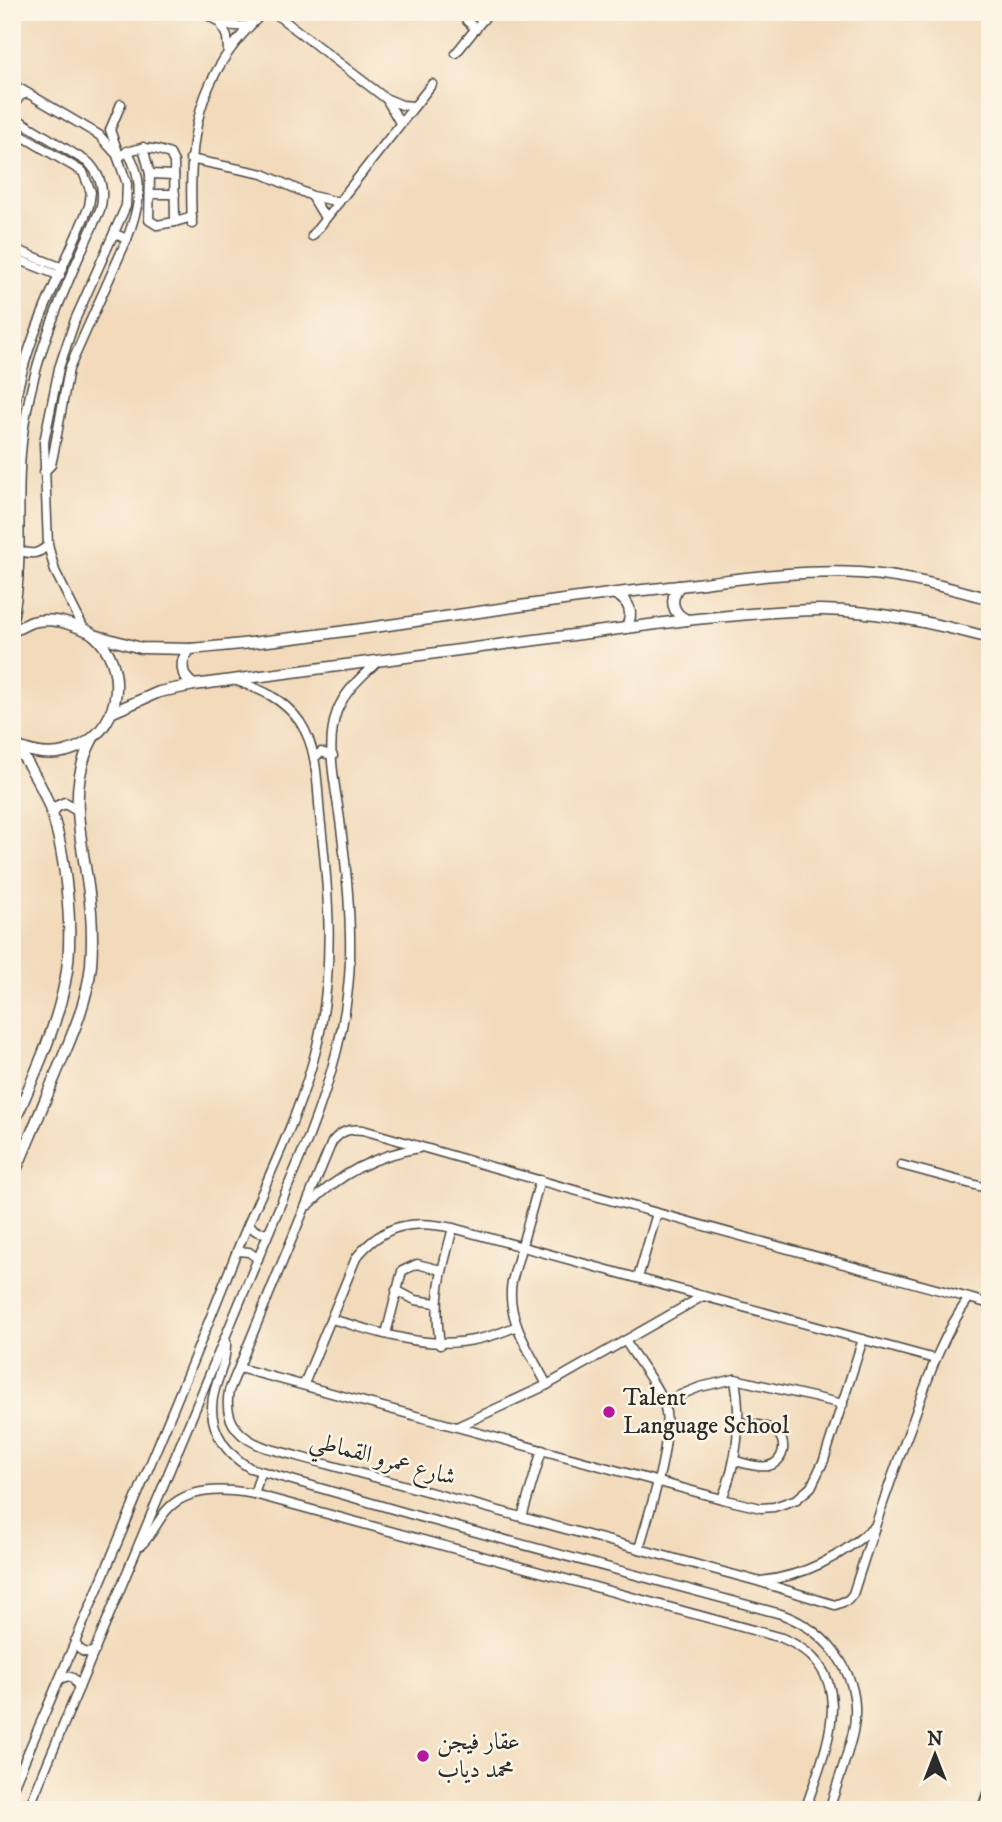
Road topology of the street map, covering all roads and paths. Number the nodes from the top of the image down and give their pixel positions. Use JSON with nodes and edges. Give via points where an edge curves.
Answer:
{"nodes":[{"id":1,"x":203,"y":12,"type":"edge"},
{"id":2,"x":264,"y":12,"type":"edge"},
{"id":3,"x":273,"y":12,"type":"edge"},
{"id":4,"x":464,"y":13,"type":"edge"},
{"id":5,"x":486,"y":16,"type":"edge"},
{"id":6,"x":221,"y":24,"type":"junction"},
{"id":7,"x":250,"y":25,"type":"junction"},
{"id":8,"x":476,"y":29,"type":"junction"},
{"id":9,"x":229,"y":51,"type":"junction"},
{"id":10,"x":456,"y":53,"type":"dead end"},
{"id":11,"x":12,"y":84,"type":"edge"},
{"id":12,"x":432,"y":84,"type":"dead end"},
{"id":13,"x":27,"y":93,"type":"junction"},
{"id":14,"x":385,"y":98,"type":"junction"},
{"id":15,"x":121,"y":104,"type":"dead end"},
{"id":16,"x":414,"y":106,"type":"junction"},
{"id":17,"x":12,"y":108,"type":"edge"},
{"id":18,"x":12,"y":116,"type":"edge"},
{"id":19,"x":400,"y":123,"type":"junction"},
{"id":20,"x":12,"y":130,"type":"edge"},
{"id":21,"x":144,"y":147,"type":"junction"},
{"id":22,"x":127,"y":151,"type":"junction"},
{"id":23,"x":117,"y":156,"type":"junction"},
{"id":24,"x":190,"y":159,"type":"junction"},
{"id":25,"x":150,"y":174,"type":"junction"},
{"id":26,"x":174,"y":175,"type":"junction"},
{"id":27,"x":151,"y":194,"type":"junction"},
{"id":28,"x":175,"y":194,"type":"junction"},
{"id":29,"x":312,"y":196,"type":"junction"},
{"id":30,"x":339,"y":202,"type":"junction"},
{"id":31,"x":325,"y":218,"type":"junction"},
{"id":32,"x":175,"y":222,"type":"junction"},
{"id":33,"x":115,"y":234,"type":"junction"},
{"id":34,"x":312,"y":236,"type":"dead end"},
{"id":35,"x":127,"y":239,"type":"junction"},
{"id":36,"x":12,"y":248,"type":"edge"},
{"id":37,"x":12,"y":257,"type":"edge"},
{"id":38,"x":62,"y":272,"type":"junction"},
{"id":39,"x":12,"y":425,"type":"edge"},
{"id":40,"x":44,"y":472,"type":"junction"},
{"id":41,"x":16,"y":484,"type":"edge"},
{"id":42,"x":16,"y":513,"type":"edge"},
{"id":43,"x":48,"y":545,"type":"junction"},
{"id":44,"x":21,"y":551,"type":"junction"},
{"id":45,"x":679,"y":586,"type":"junction"},
{"id":46,"x":615,"y":593,"type":"junction"},
{"id":47,"x":990,"y":599,"type":"edge"},
{"id":48,"x":687,"y":620,"type":"junction"},
{"id":49,"x":12,"y":624,"type":"edge"},
{"id":50,"x":626,"y":628,"type":"junction"},
{"id":51,"x":84,"y":629,"type":"junction"},
{"id":52,"x":12,"y":631,"type":"edge"},
{"id":53,"x":94,"y":635,"type":"junction"},
{"id":54,"x":990,"y":638,"type":"edge"},
{"id":55,"x":190,"y":649,"type":"junction"},
{"id":56,"x":377,"y":662,"type":"junction"},
{"id":57,"x":234,"y":680,"type":"junction"},
{"id":58,"x":194,"y":685,"type":"junction"},
{"id":59,"x":113,"y":712,"type":"junction"},
{"id":60,"x":92,"y":740,"type":"junction"},
{"id":61,"x":15,"y":746,"type":"edge"},
{"id":62,"x":333,"y":756,"type":"junction"},
{"id":63,"x":314,"y":758,"type":"junction"},
{"id":64,"x":77,"y":810,"type":"junction"},
{"id":65,"x":52,"y":813,"type":"junction"},
{"id":66,"x":12,"y":1127,"type":"edge"},
{"id":67,"x":423,"y":1147,"type":"junction"},
{"id":68,"x":901,"y":1165,"type":"dead end"},
{"id":69,"x":12,"y":1179,"type":"edge"},
{"id":70,"x":540,"y":1180,"type":"junction"},
{"id":71,"x":990,"y":1189,"type":"edge"},
{"id":72,"x":306,"y":1207,"type":"junction"},
{"id":73,"x":657,"y":1213,"type":"junction"},
{"id":74,"x":249,"y":1223,"type":"junction"},
{"id":75,"x":453,"y":1228,"type":"junction"},
{"id":76,"x":270,"y":1231,"type":"junction"},
{"id":77,"x":522,"y":1246,"type":"junction"},
{"id":78,"x":237,"y":1251,"type":"junction"},
{"id":79,"x":258,"y":1259,"type":"junction"},
{"id":80,"x":442,"y":1270,"type":"junction"},
{"id":81,"x":638,"y":1278,"type":"junction"},
{"id":82,"x":396,"y":1290,"type":"junction"},
{"id":83,"x":703,"y":1296,"type":"junction"},
{"id":84,"x":969,"y":1298,"type":"junction"},
{"id":85,"x":436,"y":1303,"type":"junction"},
{"id":86,"x":990,"y":1304,"type":"edge"},
{"id":87,"x":331,"y":1320,"type":"junction"},
{"id":88,"x":517,"y":1326,"type":"junction"},
{"id":89,"x":386,"y":1334,"type":"junction"},
{"id":90,"x":226,"y":1336,"type":"junction"},
{"id":91,"x":863,"y":1339,"type":"junction"},
{"id":92,"x":626,"y":1342,"type":"junction"},
{"id":93,"x":440,"y":1345,"type":"junction"},
{"id":94,"x":935,"y":1359,"type":"junction"},
{"id":95,"x":239,"y":1367,"type":"junction"},
{"id":96,"x":735,"y":1380,"type":"junction"},
{"id":97,"x":304,"y":1384,"type":"junction"},
{"id":98,"x":547,"y":1385,"type":"junction"},
{"id":99,"x":663,"y":1402,"type":"junction"},
{"id":100,"x":843,"y":1404,"type":"junction"},
{"id":101,"x":740,"y":1422,"type":"junction"},
{"id":102,"x":459,"y":1426,"type":"junction"},
{"id":103,"x":542,"y":1450,"type":"junction"},
{"id":104,"x":735,"y":1461,"type":"junction"},
{"id":105,"x":261,"y":1472,"type":"junction"},
{"id":106,"x":657,"y":1481,"type":"junction"},
{"id":107,"x":254,"y":1494,"type":"junction"},
{"id":108,"x":722,"y":1499,"type":"junction"},
{"id":109,"x":522,"y":1517,"type":"junction"},
{"id":110,"x":873,"y":1528,"type":"junction"},
{"id":111,"x":138,"y":1548,"type":"junction"},
{"id":112,"x":639,"y":1549,"type":"junction"},
{"id":113,"x":757,"y":1581,"type":"junction"},
{"id":114,"x":75,"y":1641,"type":"junction"},
{"id":115,"x":95,"y":1651,"type":"junction"},
{"id":116,"x":60,"y":1679,"type":"junction"},
{"id":117,"x":79,"y":1688,"type":"junction"},
{"id":118,"x":12,"y":1790,"type":"edge"},
{"id":119,"x":990,"y":1793,"type":"edge"},
{"id":120,"x":28,"y":1810,"type":"edge"},
{"id":121,"x":805,"y":1810,"type":"edge"},
{"id":122,"x":829,"y":1810,"type":"edge"},
{"id":123,"x":984,"y":1810,"type":"edge"}],
"edges":[{"from":1,"to":6,"type":"street"},
{"from":2,"to":7,"type":"street"},
{"from":3,"to":14,"type":"street"},
{"from":4,"to":5,"type":"street"},
{"from":4,"to":8,"type":"street"},
{"from":5,"to":8,"type":"street"},
{"from":6,"to":7,"type":"street"},
{"from":6,"to":9,"type":"street"},
{"from":7,"to":9,"type":"street"},
{"from":8,"to":10,"type":"street"},
{"from":9,"to":24,"type":"street","via":[[202,103]]},
{"from":11,"to":13,"type":"street"},
{"from":12,"to":16,"type":"street"},
{"from":13,"to":17,"type":"street"},
{"from":13,"to":23,"type":"street","via":[[99,135]]},
{"from":14,"to":16,"type":"street"},
{"from":14,"to":19,"type":"street"},
{"from":15,"to":23,"type":"street","via":[[110,130]]},
{"from":16,"to":19,"type":"street"},
{"from":18,"to":41,"type":"street","via":[[89,163],[103,190],[100,210],[38,359]]},
{"from":19,"to":30,"type":"street"},
{"from":20,"to":38,"type":"street","via":[[83,172],[90,184],[91,199]]},
{"from":21,"to":22,"type":"street"},
{"from":21,"to":25,"type":"street"},
{"from":21,"to":26,"type":"street","via":[[170,154]]},
{"from":22,"to":23,"type":"street"},
{"from":22,"to":35,"type":"street","via":[[140,186]]},
{"from":23,"to":33,"type":"street","via":[[127,184],[126,206]]},
{"from":24,"to":29,"type":"street","via":[[263,174]]},
{"from":24,"to":32,"type":"street","via":[[192,220]]},
{"from":25,"to":26,"type":"street"},
{"from":25,"to":27,"type":"street"},
{"from":26,"to":28,"type":"street"},
{"from":27,"to":28,"type":"street"},
{"from":27,"to":32,"type":"street","via":[[153,224]]},
{"from":28,"to":32,"type":"street"},
{"from":29,"to":30,"type":"street"},
{"from":29,"to":31,"type":"street"},
{"from":30,"to":31,"type":"street"},
{"from":31,"to":34,"type":"street"},
{"from":33,"to":35,"type":"street"},
{"from":33,"to":40,"type":"street","via":[[75,320],[59,368],[44,442]]},
{"from":35,"to":40,"type":"street","via":[[69,369],[51,465]]},
{"from":36,"to":38,"type":"street"},
{"from":37,"to":38,"type":"street"},
{"from":38,"to":39,"type":"street","via":[[29,348]]},
{"from":40,"to":43,"type":"street"},
{"from":41,"to":42,"type":"street"},
{"from":42,"to":44,"type":"street"},
{"from":43,"to":44,"type":"street","via":[[38,553]]},
{"from":43,"to":51,"type":"street","via":[[55,571]]},
{"from":44,"to":49,"type":"street"},
{"from":45,"to":46,"type":"street"},
{"from":45,"to":47,"type":"street","via":[[859,573],[916,580]]},
{"from":45,"to":48,"type":"street","via":[[673,603]]},
{"from":46,"to":50,"type":"street","via":[[630,610]]},
{"from":46,"to":55,"type":"street"},
{"from":48,"to":50,"type":"street"},
{"from":48,"to":54,"type":"street","via":[[782,611],[846,612],[923,621]]},
{"from":50,"to":56,"type":"street"},
{"from":51,"to":52,"type":"street","via":[[60,621],[34,622]]},
{"from":51,"to":53,"type":"street"},
{"from":53,"to":55,"type":"street","via":[[141,648]]},
{"from":53,"to":59,"type":"street","via":[[115,672]]},
{"from":55,"to":58,"type":"street","via":[[182,668]]},
{"from":56,"to":57,"type":"street"},
{"from":56,"to":62,"type":"street","via":[[353,684],[338,710]]},
{"from":57,"to":58,"type":"street"},
{"from":57,"to":63,"type":"street","via":[[263,690],[287,707],[305,730]]},
{"from":58,"to":59,"type":"street","via":[[159,692]]},
{"from":59,"to":60,"type":"street"},
{"from":60,"to":61,"type":"street","via":[[68,753],[42,755]]},
{"from":60,"to":64,"type":"street","via":[[80,766]]},
{"from":61,"to":65,"type":"street"},
{"from":62,"to":63,"type":"street","via":[[321,752]]},
{"from":62,"to":76,"type":"street","via":[[349,898],[346,1007],[329,1083]]},
{"from":63,"to":74,"type":"street","via":[[329,906],[326,999],[303,1096]]},
{"from":64,"to":65,"type":"street","via":[[65,803]]},
{"from":64,"to":69,"type":"street","via":[[92,912],[88,985],[71,1038]]},
{"from":65,"to":66,"type":"street","via":[[69,929],[66,980],[50,1036]]},
{"from":67,"to":70,"type":"street","name":"شارع عمرو القماطي"},
{"from":67,"to":72,"type":"street","name":"شارع عمرو القماطي","via":[[357,1168]]},
{"from":67,"to":72,"type":"street","name":"شارع عمرو القماطي","via":[[363,1130],[345,1130],[332,1142]]},
{"from":68,"to":71,"type":"street"},
{"from":70,"to":73,"type":"street","name":"شارع عمرو القماطي"},
{"from":70,"to":77,"type":"street"},
{"from":72,"to":95,"type":"street","name":"شارع عمرو القماطي"},
{"from":73,"to":81,"type":"street"},
{"from":73,"to":84,"type":"street","name":"شارع عمرو القماطي"},
{"from":74,"to":76,"type":"street","via":[[259,1232]]},
{"from":74,"to":78,"type":"street"},
{"from":75,"to":77,"type":"street"},
{"from":75,"to":80,"type":"street"},
{"from":75,"to":87,"type":"street","via":[[412,1224],[376,1237],[356,1258]]},
{"from":76,"to":79,"type":"street"},
{"from":77,"to":81,"type":"street"},
{"from":77,"to":88,"type":"street","via":[[510,1296]]},
{"from":78,"to":79,"type":"street"},
{"from":78,"to":114,"type":"street"},
{"from":79,"to":90,"type":"street"},
{"from":80,"to":82,"type":"street","via":[[411,1265],[402,1271]]},
{"from":80,"to":85,"type":"street"},
{"from":81,"to":83,"type":"street"},
{"from":82,"to":85,"type":"street","via":[[415,1300]]},
{"from":82,"to":89,"type":"street"},
{"from":83,"to":91,"type":"street"},
{"from":83,"to":92,"type":"street"},
{"from":84,"to":86,"type":"street","name":"شارع عمرو القماطي"},
{"from":84,"to":94,"type":"street","name":"شارع عمرو القماطي"},
{"from":85,"to":93,"type":"street"},
{"from":87,"to":89,"type":"street"},
{"from":87,"to":97,"type":"street"},
{"from":88,"to":93,"type":"street","via":[[480,1340]]},
{"from":88,"to":98,"type":"street"},
{"from":89,"to":93,"type":"street"},
{"from":90,"to":105,"type":"street","via":[[226,1354],[212,1399],[215,1428],[232,1455]]},
{"from":90,"to":111,"type":"street"},
{"from":91,"to":94,"type":"street"},
{"from":91,"to":100,"type":"street"},
{"from":92,"to":98,"type":"street"},
{"from":92,"to":99,"type":"street"},
{"from":94,"to":110,"type":"street","name":"شارع عمرو القماطي"},
{"from":95,"to":97,"type":"street"},
{"from":95,"to":109,"type":"street","name":"شارع عمرو القماطي","via":[[229,1391],[227,1413],[237,1432],[255,1444]]},
{"from":96,"to":99,"type":"street","via":[[700,1387]]},
{"from":96,"to":100,"type":"street"},
{"from":96,"to":101,"type":"street"},
{"from":97,"to":102,"type":"street"},
{"from":98,"to":102,"type":"street"},
{"from":99,"to":106,"type":"street","via":[[665,1442]]},
{"from":100,"to":108,"type":"street","via":[[821,1471],[804,1493],[786,1504],[761,1508]]},
{"from":101,"to":104,"type":"street"},
{"from":101,"to":104,"type":"street","via":[[775,1431],[784,1450],[770,1466]]},
{"from":102,"to":103,"type":"street"},
{"from":103,"to":106,"type":"street"},
{"from":103,"to":109,"type":"street"},
{"from":104,"to":108,"type":"street"},
{"from":105,"to":107,"type":"street"},
{"from":105,"to":122,"type":"street","via":[[781,1614],[806,1626],[837,1655],[853,1693],[853,1731]]},
{"from":106,"to":108,"type":"street"},
{"from":106,"to":112,"type":"street"},
{"from":107,"to":111,"type":"street","via":[[217,1491],[182,1498],[166,1510]]},
{"from":107,"to":121,"type":"street","via":[[790,1641],[817,1664],[833,1707],[831,1732]]},
{"from":109,"to":112,"type":"street","name":"شارع عمرو القماطي"},
{"from":110,"to":113,"type":"street","name":"شارع عمرو القماطي","via":[[824,1563],[791,1576]]},
{"from":110,"to":113,"type":"street","name":"شارع عمرو القماطي","via":[[853,1594],[842,1604],[827,1604]]},
{"from":111,"to":115,"type":"street"},
{"from":112,"to":113,"type":"street","name":"شارع عمرو القماطي"},
{"from":114,"to":115,"type":"street","via":[[84,1652]]},
{"from":114,"to":116,"type":"street"},
{"from":115,"to":117,"type":"street"},
{"from":116,"to":117,"type":"street","via":[[73,1678]]},
{"from":116,"to":118,"type":"street"},
{"from":117,"to":120,"type":"street"},
{"from":119,"to":123,"type":"main road"}]}
